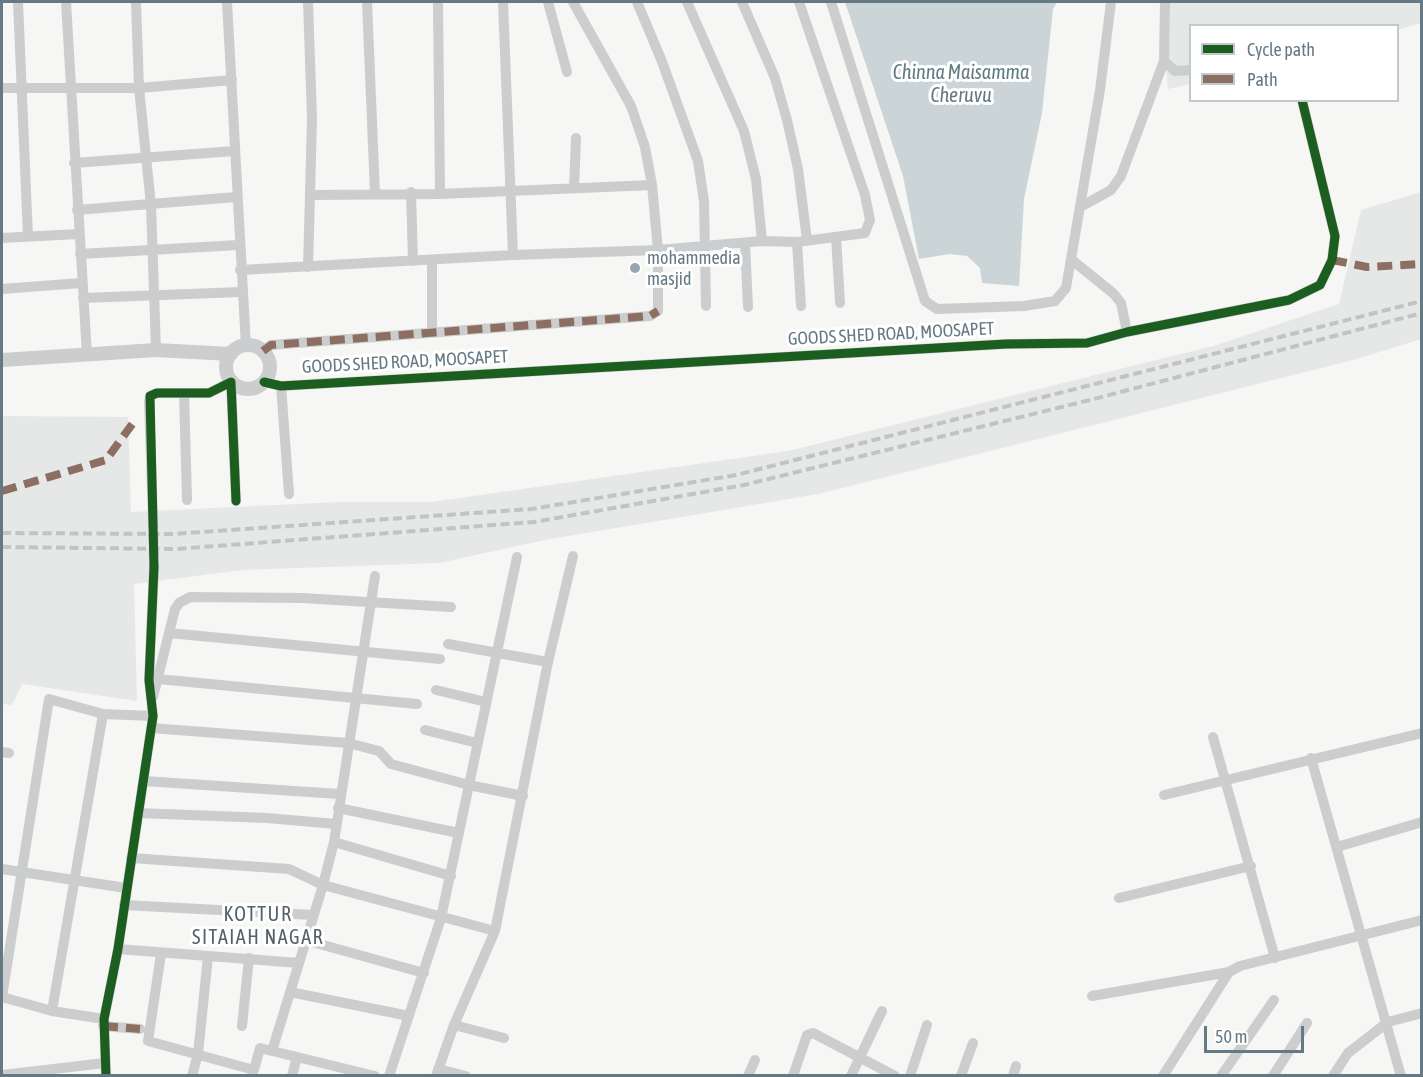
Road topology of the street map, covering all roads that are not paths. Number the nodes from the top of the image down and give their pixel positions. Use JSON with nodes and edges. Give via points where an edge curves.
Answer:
{"nodes":[{"id":1,"x":18,"y":2,"type":"edge"},
{"id":2,"x":66,"y":2,"type":"edge"},
{"id":3,"x":136,"y":2,"type":"edge"},
{"id":4,"x":227,"y":2,"type":"edge"},
{"id":5,"x":308,"y":2,"type":"edge"},
{"id":6,"x":366,"y":2,"type":"edge"},
{"id":7,"x":438,"y":2,"type":"edge"},
{"id":8,"x":503,"y":2,"type":"edge"},
{"id":9,"x":548,"y":2,"type":"edge"},
{"id":10,"x":573,"y":2,"type":"edge"},
{"id":11,"x":637,"y":2,"type":"edge"},
{"id":12,"x":687,"y":2,"type":"edge"},
{"id":13,"x":742,"y":2,"type":"edge"},
{"id":14,"x":799,"y":2,"type":"edge"},
{"id":15,"x":831,"y":2,"type":"edge"},
{"id":16,"x":1111,"y":2,"type":"edge"},
{"id":17,"x":1166,"y":2,"type":"edge"},
{"id":18,"x":1164,"y":61,"type":"junction"},
{"id":19,"x":1189,"y":70,"type":"edge"},
{"id":20,"x":567,"y":72,"type":"dead end"},
{"id":21,"x":232,"y":80,"type":"junction"},
{"id":22,"x":70,"y":87,"type":"junction"},
{"id":23,"x":2,"y":88,"type":"edge"},
{"id":24,"x":22,"y":88,"type":"junction"},
{"id":25,"x":139,"y":88,"type":"junction"},
{"id":26,"x":1302,"y":102,"type":"edge"},
{"id":27,"x":576,"y":138,"type":"dead end"},
{"id":28,"x":234,"y":151,"type":"junction"},
{"id":29,"x":146,"y":158,"type":"junction"},
{"id":30,"x":74,"y":164,"type":"junction"},
{"id":31,"x":652,"y":185,"type":"junction"},
{"id":32,"x":574,"y":189,"type":"junction"},
{"id":33,"x":510,"y":191,"type":"junction"},
{"id":34,"x":411,"y":192,"type":"junction"},
{"id":35,"x":375,"y":194,"type":"junction"},
{"id":36,"x":440,"y":194,"type":"junction"},
{"id":37,"x":310,"y":195,"type":"junction"},
{"id":38,"x":236,"y":197,"type":"junction"},
{"id":39,"x":151,"y":205,"type":"junction"},
{"id":40,"x":1082,"y":206,"type":"junction"},
{"id":41,"x":77,"y":210,"type":"junction"},
{"id":42,"x":78,"y":234,"type":"junction"},
{"id":43,"x":28,"y":237,"type":"junction"},
{"id":44,"x":836,"y":237,"type":"junction"},
{"id":45,"x":2,"y":238,"type":"edge"},
{"id":46,"x":802,"y":241,"type":"junction"},
{"id":47,"x":762,"y":242,"type":"junction"},
{"id":48,"x":745,"y":244,"type":"junction"},
{"id":49,"x":238,"y":246,"type":"junction"},
{"id":50,"x":704,"y":247,"type":"junction"},
{"id":51,"x":152,"y":248,"type":"junction"},
{"id":52,"x":658,"y":250,"type":"junction"},
{"id":53,"x":80,"y":254,"type":"junction"},
{"id":54,"x":513,"y":255,"type":"junction"},
{"id":55,"x":432,"y":260,"type":"junction"},
{"id":56,"x":1072,"y":260,"type":"junction"},
{"id":57,"x":413,"y":261,"type":"junction"},
{"id":58,"x":308,"y":267,"type":"junction"},
{"id":59,"x":240,"y":270,"type":"junction"},
{"id":60,"x":81,"y":283,"type":"junction"},
{"id":61,"x":2,"y":289,"type":"edge"},
{"id":62,"x":241,"y":292,"type":"junction"},
{"id":63,"x":154,"y":296,"type":"junction"},
{"id":64,"x":83,"y":298,"type":"junction"},
{"id":65,"x":840,"y":303,"type":"dead end"},
{"id":66,"x":706,"y":306,"type":"dead end"},
{"id":67,"x":801,"y":306,"type":"dead end"},
{"id":68,"x":748,"y":307,"type":"dead end"},
{"id":69,"x":432,"y":332,"type":"junction"},
{"id":70,"x":1127,"y":332,"type":"junction"},
{"id":71,"x":246,"y":346,"type":"junction"},
{"id":72,"x":156,"y":350,"type":"junction"},
{"id":73,"x":262,"y":351,"type":"junction"},
{"id":74,"x":231,"y":354,"type":"junction"},
{"id":75,"x":87,"y":355,"type":"junction"},
{"id":76,"x":2,"y":360,"type":"edge"},
{"id":77,"x":231,"y":382,"type":"junction"},
{"id":78,"x":264,"y":382,"type":"junction"},
{"id":79,"x":281,"y":386,"type":"junction"},
{"id":80,"x":184,"y":393,"type":"junction"},
{"id":81,"x":289,"y":494,"type":"dead end"},
{"id":82,"x":187,"y":500,"type":"dead end"},
{"id":83,"x":236,"y":501,"type":"dead end"},
{"id":84,"x":153,"y":518,"type":"tunnel mouth"},
{"id":85,"x":573,"y":556,"type":"dead end"},
{"id":86,"x":517,"y":557,"type":"dead end"},
{"id":87,"x":154,"y":567,"type":"tunnel mouth"},
{"id":88,"x":375,"y":576,"type":"dead end"},
{"id":89,"x":370,"y":602,"type":"junction"},
{"id":90,"x":451,"y":607,"type":"dead end"},
{"id":91,"x":169,"y":633,"type":"junction"},
{"id":92,"x":448,"y":644,"type":"dead end"},
{"id":93,"x":362,"y":651,"type":"junction"},
{"id":94,"x":496,"y":653,"type":"junction"},
{"id":95,"x":440,"y":658,"type":"dead end"},
{"id":96,"x":548,"y":662,"type":"junction"},
{"id":97,"x":159,"y":679,"type":"junction"},
{"id":98,"x":436,"y":690,"type":"dead end"},
{"id":99,"x":354,"y":698,"type":"junction"},
{"id":100,"x":486,"y":702,"type":"junction"},
{"id":101,"x":151,"y":704,"type":"junction"},
{"id":102,"x":417,"y":704,"type":"dead end"},
{"id":103,"x":102,"y":714,"type":"junction"},
{"id":104,"x":153,"y":716,"type":"junction"},
{"id":105,"x":151,"y":728,"type":"junction"},
{"id":106,"x":425,"y":730,"type":"dead end"},
{"id":107,"x":1422,"y":733,"type":"edge"},
{"id":108,"x":1213,"y":737,"type":"dead end"},
{"id":109,"x":477,"y":742,"type":"junction"},
{"id":110,"x":348,"y":743,"type":"junction"},
{"id":111,"x":1311,"y":758,"type":"junction"},
{"id":112,"x":144,"y":781,"type":"junction"},
{"id":113,"x":1225,"y":781,"type":"junction"},
{"id":114,"x":469,"y":785,"type":"junction"},
{"id":115,"x":339,"y":794,"type":"junction"},
{"id":116,"x":1164,"y":795,"type":"dead end"},
{"id":117,"x":523,"y":796,"type":"junction"},
{"id":118,"x":338,"y":808,"type":"junction"},
{"id":119,"x":138,"y":813,"type":"junction"},
{"id":120,"x":1422,"y":822,"type":"edge"},
{"id":121,"x":336,"y":824,"type":"junction"},
{"id":122,"x":459,"y":833,"type":"junction"},
{"id":123,"x":334,"y":842,"type":"junction"},
{"id":124,"x":1337,"y":847,"type":"junction"},
{"id":125,"x":131,"y":858,"type":"junction"},
{"id":126,"x":1251,"y":866,"type":"junction"},
{"id":127,"x":2,"y":869,"type":"edge"},
{"id":128,"x":22,"y":872,"type":"junction"},
{"id":129,"x":451,"y":876,"type":"junction"},
{"id":130,"x":75,"y":880,"type":"junction"},
{"id":131,"x":323,"y":885,"type":"junction"},
{"id":132,"x":126,"y":888,"type":"junction"},
{"id":133,"x":1119,"y":898,"type":"dead end"},
{"id":134,"x":124,"y":905,"type":"junction"},
{"id":135,"x":313,"y":915,"type":"junction"},
{"id":136,"x":441,"y":918,"type":"junction"},
{"id":137,"x":1422,"y":920,"type":"edge"},
{"id":138,"x":495,"y":932,"type":"junction"},
{"id":139,"x":1362,"y":936,"type":"junction"},
{"id":140,"x":305,"y":940,"type":"junction"},
{"id":141,"x":118,"y":949,"type":"junction"},
{"id":142,"x":161,"y":954,"type":"junction"},
{"id":143,"x":208,"y":956,"type":"junction"},
{"id":144,"x":249,"y":958,"type":"junction"},
{"id":145,"x":1275,"y":958,"type":"junction"},
{"id":146,"x":298,"y":963,"type":"junction"},
{"id":147,"x":1229,"y":972,"type":"junction"},
{"id":148,"x":424,"y":973,"type":"junction"},
{"id":149,"x":290,"y":992,"type":"junction"},
{"id":150,"x":1092,"y":996,"type":"dead end"},
{"id":151,"x":2,"y":997,"type":"edge"},
{"id":152,"x":1274,"y":1000,"type":"dead end"},
{"id":153,"x":52,"y":1011,"type":"junction"},
{"id":154,"x":882,"y":1011,"type":"dead end"},
{"id":155,"x":1422,"y":1013,"type":"edge"},
{"id":156,"x":408,"y":1016,"type":"junction"},
{"id":157,"x":103,"y":1022,"type":"junction"},
{"id":158,"x":1388,"y":1022,"type":"junction"},
{"id":159,"x":1306,"y":1023,"type":"dead end"},
{"id":160,"x":454,"y":1025,"type":"junction"},
{"id":161,"x":927,"y":1025,"type":"dead end"},
{"id":162,"x":242,"y":1026,"type":"dead end"},
{"id":163,"x":140,"y":1029,"type":"dead end"},
{"id":164,"x":504,"y":1038,"type":"dead end"},
{"id":165,"x":973,"y":1043,"type":"dead end"},
{"id":166,"x":272,"y":1051,"type":"junction"},
{"id":167,"x":198,"y":1054,"type":"junction"},
{"id":168,"x":297,"y":1056,"type":"junction"},
{"id":169,"x":858,"y":1057,"type":"junction"},
{"id":170,"x":755,"y":1060,"type":"dead end"},
{"id":171,"x":105,"y":1063,"type":"junction"},
{"id":172,"x":344,"y":1071,"type":"edge"},
{"id":173,"x":244,"y":1072,"type":"edge"},
{"id":174,"x":437,"y":1072,"type":"edge"},
{"id":175,"x":2,"y":1075,"type":"edge"},
{"id":176,"x":106,"y":1076,"type":"edge"},
{"id":177,"x":192,"y":1076,"type":"edge"},
{"id":178,"x":292,"y":1076,"type":"edge"},
{"id":179,"x":375,"y":1076,"type":"edge"},
{"id":180,"x":389,"y":1076,"type":"edge"},
{"id":181,"x":466,"y":1076,"type":"edge"},
{"id":182,"x":748,"y":1076,"type":"edge"},
{"id":183,"x":793,"y":1076,"type":"edge"},
{"id":184,"x":851,"y":1076,"type":"edge"},
{"id":185,"x":895,"y":1076,"type":"edge"},
{"id":186,"x":909,"y":1076,"type":"edge"},
{"id":187,"x":961,"y":1076,"type":"edge"},
{"id":188,"x":1163,"y":1076,"type":"edge"},
{"id":189,"x":1221,"y":1076,"type":"edge"},
{"id":190,"x":1273,"y":1076,"type":"edge"},
{"id":191,"x":1333,"y":1076,"type":"edge"},
{"id":192,"x":1401,"y":1076,"type":"edge"}],
"edges":[{"from":1,"to":24,"type":"street"},
{"from":2,"to":22,"type":"street"},
{"from":3,"to":25,"type":"street"},
{"from":4,"to":21,"type":"street"},
{"from":5,"to":37,"type":"street"},
{"from":6,"to":35,"type":"street"},
{"from":7,"to":36,"type":"street"},
{"from":8,"to":33,"type":"street"},
{"from":9,"to":20,"type":"street"},
{"from":10,"to":31,"type":"street","via":[[631,106]]},
{"from":11,"to":50,"type":"street","via":[[698,161],[704,201]]},
{"from":12,"to":47,"type":"street","via":[[744,131],[756,179]]},
{"from":13,"to":46,"type":"street","via":[[775,78],[787,120],[798,169]]},
{"from":14,"to":44,"type":"street","via":[[869,211],[865,233]]},
{"from":15,"to":56,"type":"street","via":[[929,306],[1013,306],[1055,301],[1066,288]]},
{"from":16,"to":40,"type":"street"},
{"from":17,"to":18,"type":"street"},
{"from":18,"to":19,"type":"street","via":[[1175,71]]},
{"from":18,"to":40,"type":"street","via":[[1121,176],[1111,190]]},
{"from":21,"to":25,"type":"street"},
{"from":21,"to":28,"type":"street"},
{"from":22,"to":24,"type":"street"},
{"from":22,"to":25,"type":"street"},
{"from":22,"to":30,"type":"street"},
{"from":23,"to":24,"type":"street"},
{"from":24,"to":43,"type":"street"},
{"from":25,"to":29,"type":"street"},
{"from":26,"to":70,"type":"street","name":"GOODS SHED ROAD, MOOSAPET","via":[[1335,236],[1332,260],[1320,285],[1289,300]]},
{"from":27,"to":32,"type":"street"},
{"from":28,"to":29,"type":"street"},
{"from":28,"to":38,"type":"street"},
{"from":29,"to":30,"type":"street"},
{"from":29,"to":39,"type":"street"},
{"from":30,"to":41,"type":"street"},
{"from":31,"to":32,"type":"street"},
{"from":31,"to":52,"type":"street"},
{"from":32,"to":33,"type":"street"},
{"from":33,"to":36,"type":"street"},
{"from":33,"to":54,"type":"street"},
{"from":34,"to":35,"type":"street"},
{"from":34,"to":36,"type":"street"},
{"from":34,"to":57,"type":"street"},
{"from":35,"to":37,"type":"street"},
{"from":37,"to":58,"type":"street"},
{"from":38,"to":39,"type":"street"},
{"from":38,"to":49,"type":"street"},
{"from":39,"to":41,"type":"street"},
{"from":39,"to":51,"type":"street"},
{"from":40,"to":56,"type":"street"},
{"from":41,"to":42,"type":"street"},
{"from":42,"to":43,"type":"street"},
{"from":42,"to":53,"type":"street"},
{"from":43,"to":45,"type":"street"},
{"from":44,"to":46,"type":"street"},
{"from":44,"to":65,"type":"street"},
{"from":46,"to":47,"type":"street"},
{"from":46,"to":67,"type":"street"},
{"from":47,"to":48,"type":"street"},
{"from":48,"to":50,"type":"street"},
{"from":48,"to":68,"type":"street"},
{"from":49,"to":51,"type":"street"},
{"from":49,"to":59,"type":"street"},
{"from":50,"to":52,"type":"street"},
{"from":50,"to":66,"type":"street"},
{"from":51,"to":53,"type":"street"},
{"from":51,"to":63,"type":"street"},
{"from":52,"to":54,"type":"street"},
{"from":52,"to":69,"type":"street","via":[[659,305],[658,311],[650,316]]},
{"from":53,"to":60,"type":"street"},
{"from":54,"to":55,"type":"street"},
{"from":55,"to":57,"type":"street"},
{"from":55,"to":69,"type":"street"},
{"from":56,"to":70,"type":"street","via":[[1121,303]]},
{"from":57,"to":58,"type":"street"},
{"from":58,"to":59,"type":"street"},
{"from":59,"to":62,"type":"street"},
{"from":60,"to":61,"type":"street"},
{"from":60,"to":64,"type":"street"},
{"from":62,"to":63,"type":"street"},
{"from":62,"to":71,"type":"street"},
{"from":63,"to":64,"type":"street"},
{"from":63,"to":72,"type":"street"},
{"from":64,"to":75,"type":"street"},
{"from":69,"to":73,"type":"street","via":[[271,345]]},
{"from":70,"to":79,"type":"street","name":"GOODS SHED ROAD, MOOSAPET","via":[[1087,343]]},
{"from":71,"to":73,"type":"street"},
{"from":71,"to":74,"type":"street"},
{"from":72,"to":74,"type":"street"},
{"from":72,"to":75,"type":"street"},
{"from":73,"to":78,"type":"street","via":[[270,369]]},
{"from":74,"to":77,"type":"street","via":[[226,368]]},
{"from":75,"to":76,"type":"street"},
{"from":77,"to":78,"type":"street","via":[[244,389]]},
{"from":77,"to":80,"type":"street","via":[[209,393]]},
{"from":77,"to":83,"type":"street"},
{"from":78,"to":79,"type":"street","name":"GOODS SHED ROAD, MOOSAPET"},
{"from":79,"to":81,"type":"street"},
{"from":80,"to":82,"type":"street"},
{"from":80,"to":84,"type":"street","via":[[150,396]]},
{"from":85,"to":96,"type":"street"},
{"from":86,"to":94,"type":"street"},
{"from":87,"to":101,"type":"street"},
{"from":88,"to":89,"type":"street"},
{"from":89,"to":90,"type":"street"},
{"from":89,"to":91,"type":"street","via":[[190,597],[175,609]]},
{"from":89,"to":93,"type":"street"},
{"from":91,"to":93,"type":"street"},
{"from":91,"to":97,"type":"street"},
{"from":92,"to":94,"type":"street"},
{"from":93,"to":95,"type":"street"},
{"from":93,"to":99,"type":"street"},
{"from":94,"to":96,"type":"street"},
{"from":94,"to":100,"type":"street"},
{"from":96,"to":117,"type":"street"},
{"from":97,"to":99,"type":"street"},
{"from":97,"to":101,"type":"street"},
{"from":98,"to":100,"type":"street"},
{"from":99,"to":102,"type":"street"},
{"from":99,"to":110,"type":"street"},
{"from":100,"to":109,"type":"street"},
{"from":101,"to":104,"type":"street"},
{"from":103,"to":104,"type":"street"},
{"from":103,"to":128,"type":"street","via":[[49,699]]},
{"from":103,"to":130,"type":"street"},
{"from":104,"to":105,"type":"street"},
{"from":105,"to":110,"type":"street"},
{"from":105,"to":112,"type":"street"},
{"from":106,"to":109,"type":"street"},
{"from":107,"to":111,"type":"street"},
{"from":108,"to":113,"type":"street"},
{"from":109,"to":114,"type":"street"},
{"from":110,"to":114,"type":"street","via":[[379,752],[391,764]]},
{"from":110,"to":115,"type":"street"},
{"from":111,"to":113,"type":"street"},
{"from":111,"to":124,"type":"street"},
{"from":112,"to":115,"type":"street"},
{"from":112,"to":119,"type":"street"},
{"from":113,"to":116,"type":"street"},
{"from":113,"to":126,"type":"street"},
{"from":114,"to":117,"type":"street"},
{"from":114,"to":122,"type":"street"},
{"from":115,"to":118,"type":"street"},
{"from":117,"to":138,"type":"street"},
{"from":118,"to":121,"type":"street"},
{"from":118,"to":122,"type":"street"},
{"from":119,"to":121,"type":"street"},
{"from":119,"to":125,"type":"street"},
{"from":120,"to":124,"type":"street"},
{"from":121,"to":123,"type":"street"},
{"from":122,"to":129,"type":"street"},
{"from":123,"to":129,"type":"street"},
{"from":123,"to":131,"type":"street"},
{"from":124,"to":139,"type":"street"},
{"from":125,"to":131,"type":"street","via":[[265,865],[289,869]]},
{"from":125,"to":132,"type":"street"},
{"from":126,"to":133,"type":"street"},
{"from":126,"to":145,"type":"street"},
{"from":127,"to":128,"type":"street"},
{"from":128,"to":130,"type":"street"},
{"from":128,"to":151,"type":"street"},
{"from":129,"to":136,"type":"street"},
{"from":130,"to":132,"type":"street"},
{"from":130,"to":153,"type":"street"},
{"from":131,"to":135,"type":"street"},
{"from":131,"to":136,"type":"street"},
{"from":132,"to":134,"type":"street"},
{"from":134,"to":135,"type":"street"},
{"from":134,"to":141,"type":"street"},
{"from":135,"to":140,"type":"street"},
{"from":136,"to":138,"type":"street"},
{"from":136,"to":148,"type":"street"},
{"from":137,"to":139,"type":"street"},
{"from":138,"to":160,"type":"street"},
{"from":139,"to":145,"type":"street"},
{"from":139,"to":158,"type":"street"},
{"from":140,"to":146,"type":"street"},
{"from":140,"to":148,"type":"street"},
{"from":141,"to":142,"type":"street"},
{"from":141,"to":157,"type":"street"},
{"from":142,"to":143,"type":"street"},
{"from":142,"to":167,"type":"street","via":[[148,1041]]},
{"from":143,"to":144,"type":"street"},
{"from":143,"to":167,"type":"street"},
{"from":144,"to":146,"type":"street"},
{"from":144,"to":162,"type":"street"},
{"from":145,"to":147,"type":"street"},
{"from":146,"to":149,"type":"street"},
{"from":147,"to":150,"type":"street"},
{"from":147,"to":188,"type":"street"},
{"from":148,"to":156,"type":"street"},
{"from":149,"to":156,"type":"street"},
{"from":149,"to":166,"type":"street"},
{"from":151,"to":153,"type":"street"},
{"from":152,"to":189,"type":"street"},
{"from":153,"to":157,"type":"street"},
{"from":154,"to":169,"type":"street"},
{"from":155,"to":158,"type":"street"},
{"from":156,"to":180,"type":"street"},
{"from":157,"to":163,"type":"street"},
{"from":157,"to":171,"type":"street"},
{"from":158,"to":191,"type":"street","via":[[1348,1053]]},
{"from":158,"to":192,"type":"street"},
{"from":159,"to":190,"type":"street"},
{"from":160,"to":164,"type":"street"},
{"from":160,"to":174,"type":"street"},
{"from":161,"to":186,"type":"street"},
{"from":165,"to":187,"type":"street"},
{"from":166,"to":168,"type":"street"},
{"from":166,"to":173,"type":"street","via":[[260,1048],[254,1070]]},
{"from":167,"to":173,"type":"street"},
{"from":167,"to":177,"type":"street"},
{"from":168,"to":172,"type":"street"},
{"from":168,"to":178,"type":"street"},
{"from":169,"to":183,"type":"street","via":[[819,1035],[809,1034]]},
{"from":169,"to":184,"type":"street"},
{"from":169,"to":185,"type":"street"},
{"from":170,"to":182,"type":"street"},
{"from":171,"to":175,"type":"street"},
{"from":171,"to":176,"type":"street"},
{"from":172,"to":179,"type":"street"},
{"from":174,"to":181,"type":"street"}]}
